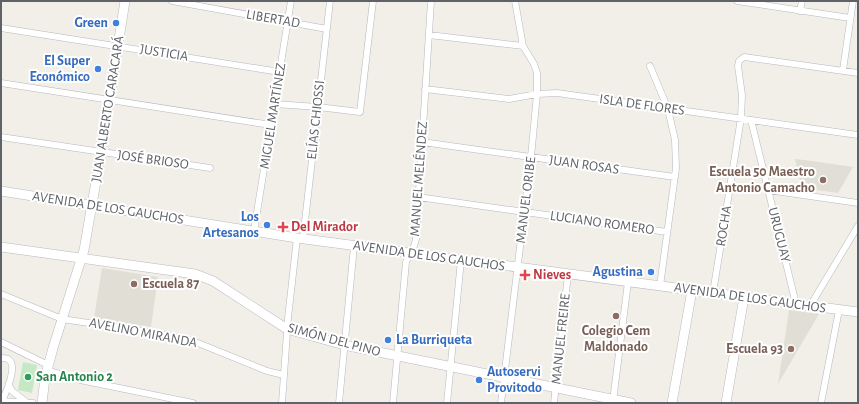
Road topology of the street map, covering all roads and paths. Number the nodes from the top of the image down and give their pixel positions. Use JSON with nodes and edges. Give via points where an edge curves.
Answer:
{"nodes":[{"id":1,"x":125,"y":1,"type":"edge"},
{"id":2,"x":172,"y":1,"type":"edge"},
{"id":3,"x":291,"y":1,"type":"edge"},
{"id":4,"x":330,"y":1,"type":"edge"},
{"id":5,"x":372,"y":1,"type":"edge"},
{"id":6,"x":431,"y":1,"type":"edge"},
{"id":7,"x":515,"y":1,"type":"edge"},
{"id":8,"x":736,"y":1,"type":"edge"},
{"id":9,"x":802,"y":1,"type":"edge"},
{"id":10,"x":853,"y":1,"type":"edge"},
{"id":11,"x":753,"y":2,"type":"edge"},
{"id":12,"x":800,"y":11,"type":"junction"},
{"id":13,"x":850,"y":18,"type":"junction"},
{"id":14,"x":288,"y":22,"type":"junction"},
{"id":15,"x":1,"y":28,"type":"edge"},
{"id":16,"x":327,"y":29,"type":"junction"},
{"id":17,"x":429,"y":35,"type":"junction"},
{"id":18,"x":118,"y":46,"type":"junction"},
{"id":19,"x":522,"y":46,"type":"junction"},
{"id":20,"x":650,"y":66,"type":"dead end"},
{"id":21,"x":843,"y":70,"type":"junction"},
{"id":22,"x":280,"y":72,"type":"junction"},
{"id":23,"x":858,"y":73,"type":"edge"},
{"id":24,"x":1,"y":83,"type":"edge"},
{"id":25,"x":425,"y":89,"type":"junction"},
{"id":26,"x":537,"y":94,"type":"junction"},
{"id":27,"x":110,"y":100,"type":"junction"},
{"id":28,"x":274,"y":104,"type":"junction"},
{"id":29,"x":318,"y":107,"type":"junction"},
{"id":30,"x":668,"y":109,"type":"junction"},
{"id":31,"x":741,"y":118,"type":"junction"},
{"id":32,"x":751,"y":120,"type":"junction"},
{"id":33,"x":271,"y":125,"type":"junction"},
{"id":34,"x":858,"y":135,"type":"edge"},
{"id":35,"x":1,"y":137,"type":"edge"},
{"id":36,"x":422,"y":142,"type":"junction"},
{"id":37,"x":101,"y":153,"type":"junction"},
{"id":38,"x":531,"y":157,"type":"junction"},
{"id":39,"x":210,"y":168,"type":"dead end"},
{"id":40,"x":675,"y":177,"type":"junction"},
{"id":41,"x":768,"y":190,"type":"junction"},
{"id":42,"x":1,"y":191,"type":"edge"},
{"id":43,"x":418,"y":197,"type":"junction"},
{"id":44,"x":858,"y":203,"type":"edge"},
{"id":45,"x":92,"y":206,"type":"junction"},
{"id":46,"x":524,"y":212,"type":"junction"},
{"id":47,"x":858,"y":226,"type":"edge"},
{"id":48,"x":254,"y":231,"type":"junction"},
{"id":49,"x":667,"y":232,"type":"junction"},
{"id":50,"x":300,"y":239,"type":"junction"},
{"id":51,"x":354,"y":246,"type":"junction"},
{"id":52,"x":1,"y":247,"type":"edge"},
{"id":53,"x":410,"y":253,"type":"junction"},
{"id":54,"x":81,"y":258,"type":"junction"},
{"id":55,"x":461,"y":260,"type":"junction"},
{"id":56,"x":518,"y":268,"type":"junction"},
{"id":57,"x":568,"y":274,"type":"junction"},
{"id":58,"x":628,"y":282,"type":"junction"},
{"id":59,"x":660,"y":286,"type":"junction"},
{"id":60,"x":692,"y":290,"type":"junction"},
{"id":61,"x":713,"y":293,"type":"junction"},
{"id":62,"x":1,"y":294,"type":"edge"},
{"id":63,"x":744,"y":297,"type":"junction"},
{"id":64,"x":796,"y":304,"type":"junction"},
{"id":65,"x":810,"y":306,"type":"junction"},
{"id":66,"x":839,"y":310,"type":"junction"},
{"id":67,"x":858,"y":312,"type":"edge"},
{"id":68,"x":62,"y":319,"type":"junction"},
{"id":69,"x":287,"y":330,"type":"junction"},
{"id":70,"x":1,"y":342,"type":"edge"},
{"id":71,"x":344,"y":346,"type":"junction"},
{"id":72,"x":397,"y":356,"type":"junction"},
{"id":73,"x":1,"y":358,"type":"edge"},
{"id":74,"x":450,"y":366,"type":"junction"},
{"id":75,"x":48,"y":367,"type":"junction"},
{"id":76,"x":284,"y":375,"type":"junction"},
{"id":77,"x":504,"y":377,"type":"junction"},
{"id":78,"x":9,"y":385,"type":"junction"},
{"id":79,"x":556,"y":388,"type":"junction"},
{"id":80,"x":613,"y":401,"type":"edge"},
{"id":81,"x":2,"y":402,"type":"edge"},
{"id":82,"x":26,"y":402,"type":"edge"},
{"id":83,"x":33,"y":403,"type":"edge"},
{"id":84,"x":42,"y":403,"type":"edge"},
{"id":85,"x":193,"y":403,"type":"edge"},
{"id":86,"x":282,"y":403,"type":"edge"},
{"id":87,"x":339,"y":403,"type":"edge"},
{"id":88,"x":392,"y":403,"type":"edge"},
{"id":89,"x":447,"y":403,"type":"edge"},
{"id":90,"x":501,"y":403,"type":"edge"},
{"id":91,"x":554,"y":403,"type":"edge"},
{"id":92,"x":631,"y":403,"type":"edge"},
{"id":93,"x":672,"y":403,"type":"edge"},
{"id":94,"x":726,"y":403,"type":"edge"},
{"id":95,"x":821,"y":403,"type":"edge"}],
"edges":[{"from":1,"to":18,"type":"street","name":"JUAN ALBERTO CARACARÁ"},
{"from":2,"to":14,"type":"street","name":"LIBERTAD"},
{"from":3,"to":14,"type":"street","name":"MIGUEL MARTÍNEZ"},
{"from":4,"to":16,"type":"street","name":"ELÍAS CHIOSSI"},
{"from":5,"to":29,"type":"street","via":[[360,112]]},
{"from":6,"to":17,"type":"street","name":"MANUEL MELÉNDEZ"},
{"from":7,"to":19,"type":"street","name":"MANUEL ORIBE"},
{"from":8,"to":11,"type":"street"},
{"from":9,"to":12,"type":"street"},
{"from":10,"to":13,"type":"street"},
{"from":11,"to":12,"type":"street"},
{"from":12,"to":13,"type":"street"},
{"from":13,"to":21,"type":"street"},
{"from":14,"to":16,"type":"street","name":"LIBERTAD"},
{"from":14,"to":22,"type":"street","name":"MIGUEL MARTÍNEZ"},
{"from":15,"to":18,"type":"street","name":"JUSTICIA"},
{"from":16,"to":29,"type":"street","name":"ELÍAS CHIOSSI"},
{"from":17,"to":19,"type":"street"},
{"from":17,"to":25,"type":"street","name":"MANUEL MELÉNDEZ"},
{"from":18,"to":22,"type":"street","name":"JUSTICIA"},
{"from":18,"to":27,"type":"street","name":"JUAN ALBERTO CARACARÁ"},
{"from":19,"to":26,"type":"street","name":"MANUEL ORIBE","via":[[537,73]]},
{"from":20,"to":30,"type":"street"},
{"from":21,"to":23,"type":"street"},
{"from":21,"to":31,"type":"street","name":"ROCHA","via":[[744,56],[738,66]]},
{"from":22,"to":28,"type":"street","name":"MIGUEL MARTÍNEZ"},
{"from":24,"to":27,"type":"street"},
{"from":25,"to":26,"type":"street","name":"ISLA DE FLORES","via":[[508,99]]},
{"from":25,"to":36,"type":"street","name":"MANUEL MELÉNDEZ"},
{"from":26,"to":30,"type":"street","name":"ISLA DE FLORES","via":[[557,93]]},
{"from":26,"to":38,"type":"street","name":"MANUEL ORIBE"},
{"from":27,"to":33,"type":"street"},
{"from":27,"to":37,"type":"street","name":"JUAN ALBERTO CARACARÁ"},
{"from":28,"to":29,"type":"street"},
{"from":28,"to":33,"type":"street","name":"MIGUEL MARTÍNEZ"},
{"from":29,"to":50,"type":"street","name":"ELÍAS CHIOSSI"},
{"from":30,"to":31,"type":"street","name":"ISLA DE FLORES"},
{"from":30,"to":40,"type":"street","via":[[675,140]]},
{"from":31,"to":32,"type":"street","name":"ISLA DE FLORES"},
{"from":31,"to":61,"type":"street","name":"ROCHA"},
{"from":32,"to":34,"type":"street","name":"ISLA DE FLORES"},
{"from":32,"to":41,"type":"street","name":"URUGUAY"},
{"from":33,"to":48,"type":"street","name":"MIGUEL MARTÍNEZ"},
{"from":35,"to":37,"type":"street","name":"JOSÉ BRIOSO"},
{"from":36,"to":38,"type":"street","name":"JUAN ROSAS"},
{"from":36,"to":43,"type":"street","name":"MANUEL MELÉNDEZ"},
{"from":37,"to":39,"type":"street","name":"JOSÉ BRIOSO"},
{"from":37,"to":45,"type":"street","name":"JUAN ALBERTO CARACARÁ"},
{"from":38,"to":40,"type":"street","name":"JUAN ROSAS"},
{"from":38,"to":46,"type":"street","name":"MANUEL ORIBE"},
{"from":40,"to":49,"type":"street"},
{"from":41,"to":44,"type":"street"},
{"from":41,"to":64,"type":"street","name":"URUGUAY"},
{"from":42,"to":45,"type":"street","name":"AVENIDA DE LOS GAUCHOS"},
{"from":43,"to":46,"type":"street","name":"LUCIANO ROMERO"},
{"from":43,"to":53,"type":"street","name":"MANUEL MELÉNDEZ","via":[[416,239]]},
{"from":45,"to":48,"type":"street","name":"AVENIDA DE LOS GAUCHOS"},
{"from":45,"to":54,"type":"street","name":"JUAN ALBERTO CARACARÁ"},
{"from":46,"to":49,"type":"street","name":"LUCIANO ROMERO"},
{"from":46,"to":56,"type":"street","name":"MANUEL ORIBE"},
{"from":47,"to":65,"type":"street"},
{"from":48,"to":50,"type":"street","name":"AVENIDA DE LOS GAUCHOS"},
{"from":49,"to":59,"type":"street"},
{"from":50,"to":51,"type":"street","name":"AVENIDA DE LOS GAUCHOS"},
{"from":50,"to":69,"type":"street","name":"ELÍAS CHIOSSI"},
{"from":51,"to":53,"type":"street","name":"AVENIDA DE LOS GAUCHOS"},
{"from":51,"to":71,"type":"street"},
{"from":52,"to":54,"type":"street","name":"SIMÓN DEL PINO"},
{"from":53,"to":55,"type":"street","name":"AVENIDA DE LOS GAUCHOS"},
{"from":53,"to":72,"type":"street","name":"MANUEL MELÉNDEZ","via":[[406,262]]},
{"from":54,"to":68,"type":"street","name":"JUAN ALBERTO CARACARÁ"},
{"from":54,"to":69,"type":"street","name":"SIMÓN DEL PINO","via":[[199,276],[212,281]]},
{"from":55,"to":56,"type":"street","name":"AVENIDA DE LOS GAUCHOS"},
{"from":55,"to":74,"type":"street"},
{"from":56,"to":57,"type":"street","name":"AVENIDA DE LOS GAUCHOS"},
{"from":56,"to":77,"type":"street","name":"MANUEL ORIBE"},
{"from":57,"to":58,"type":"street","name":"AVENIDA DE LOS GAUCHOS"},
{"from":57,"to":79,"type":"street","name":"MANUEL FREIRE"},
{"from":58,"to":59,"type":"street","name":"AVENIDA DE LOS GAUCHOS"},
{"from":58,"to":80,"type":"street"},
{"from":59,"to":60,"type":"street","name":"AVENIDA DE LOS GAUCHOS"},
{"from":60,"to":61,"type":"street","name":"AVENIDA DE LOS GAUCHOS"},
{"from":60,"to":93,"type":"street"},
{"from":61,"to":63,"type":"street","name":"AVENIDA DE LOS GAUCHOS"},
{"from":62,"to":68,"type":"street","name":"AVELINO MIRANDA"},
{"from":63,"to":64,"type":"street","name":"AVENIDA DE LOS GAUCHOS"},
{"from":63,"to":94,"type":"street"},
{"from":64,"to":65,"type":"street","name":"AVENIDA DE LOS GAUCHOS"},
{"from":65,"to":66,"type":"street","name":"AVENIDA DE LOS GAUCHOS"},
{"from":66,"to":67,"type":"street","name":"AVENIDA DE LOS GAUCHOS"},
{"from":66,"to":95,"type":"street"},
{"from":68,"to":75,"type":"street","name":"JUAN ALBERTO CARACARÁ"},
{"from":68,"to":76,"type":"street","name":"AVELINO MIRANDA","via":[[192,341],[267,371]]},
{"from":69,"to":71,"type":"street","name":"SIMÓN DEL PINO"},
{"from":69,"to":76,"type":"street","name":"ELÍAS CHIOSSI"},
{"from":70,"to":75,"type":"street"},
{"from":71,"to":72,"type":"street","name":"SIMÓN DEL PINO"},
{"from":71,"to":87,"type":"street"},
{"from":72,"to":74,"type":"street","name":"SIMÓN DEL PINO"},
{"from":72,"to":88,"type":"street","name":"MANUEL MELÉNDEZ"},
{"from":73,"to":78,"type":"street","via":[[8,359],[11,363]]},
{"from":74,"to":77,"type":"street","name":"SIMÓN DEL PINO"},
{"from":74,"to":89,"type":"street"},
{"from":75,"to":84,"type":"street","name":"JUAN ALBERTO CARACARÁ"},
{"from":75,"to":85,"type":"street","via":[[80,380]]},
{"from":76,"to":86,"type":"street","name":"ELÍAS CHIOSSI"},
{"from":77,"to":79,"type":"street","name":"SIMÓN DEL PINO"},
{"from":77,"to":90,"type":"street","name":"MANUEL ORIBE"},
{"from":78,"to":81,"type":"street"},
{"from":78,"to":82,"type":"street"},
{"from":79,"to":80,"type":"street","name":"SIMÓN DEL PINO"},
{"from":79,"to":91,"type":"street","name":"MANUEL FREIRE"},
{"from":80,"to":92,"type":"street","name":"SIMÓN DEL PINO"},
{"from":81,"to":82,"type":"street"},
{"from":82,"to":83,"type":"street"}]}
